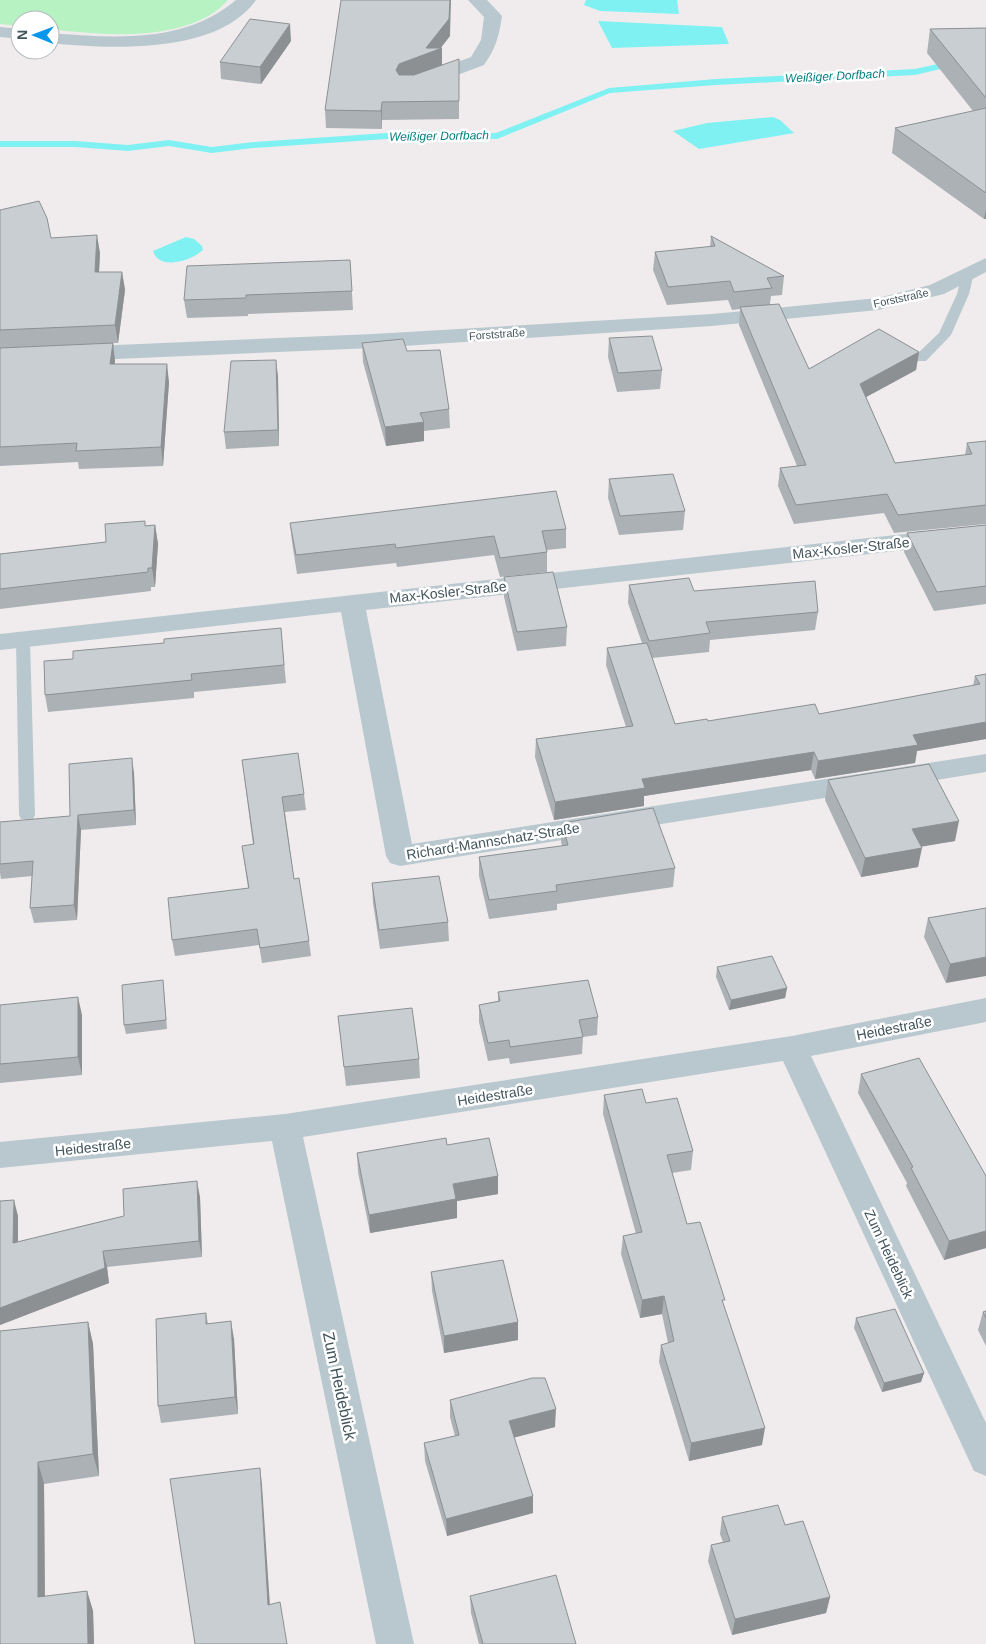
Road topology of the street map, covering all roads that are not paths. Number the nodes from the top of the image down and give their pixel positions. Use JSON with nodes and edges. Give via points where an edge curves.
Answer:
{"nodes":[{"id":1,"x":247,"y":0,"type":"edge"},
{"id":2,"x":477,"y":0,"type":"edge"},
{"id":3,"x":60,"y":39,"type":"edge"},
{"id":4,"x":407,"y":87,"type":"edge"},
{"id":5,"x":977,"y":269,"type":"edge"},
{"id":6,"x":0,"y":357,"type":"edge"},
{"id":7,"x":921,"y":358,"type":"dead end"},
{"id":8,"x":986,"y":533,"type":"edge"},
{"id":9,"x":352,"y":603,"type":"junction"},
{"id":10,"x":11,"y":641,"type":"edge"},
{"id":11,"x":986,"y":763,"type":"edge"},
{"id":12,"x":27,"y":815,"type":"dead end"},
{"id":13,"x":986,"y":1010,"type":"edge"},
{"id":14,"x":792,"y":1048,"type":"junction"},
{"id":15,"x":285,"y":1127,"type":"junction"},
{"id":16,"x":0,"y":1155,"type":"edge"},
{"id":17,"x":986,"y":1460,"type":"edge"},
{"id":18,"x":395,"y":1644,"type":"edge"}],
"edges":[{"from":1,"to":3,"type":"street","via":[[237,11],[213,25],[187,34],[126,42]]},
{"from":2,"to":4,"type":"street","via":[[493,16],[490,40],[478,61]]},
{"from":5,"to":6,"type":"street","name":"Forststraße","via":[[937,290],[878,304],[712,320],[373,341]]},
{"from":5,"to":7,"type":"lane","via":[[946,335]]},
{"from":8,"to":9,"type":"street","name":"Max-Kosler-Straße"},
{"from":9,"to":10,"type":"street","name":"Max-Kosler-Straße"},
{"from":9,"to":11,"type":"street","name":"Richard-Mannschatz-Straße","via":[[400,856]]},
{"from":10,"to":12,"type":"lane"},
{"from":13,"to":14,"type":"street","name":"Heidestraße"},
{"from":14,"to":15,"type":"street","name":"Heidestraße"},
{"from":14,"to":17,"type":"street","name":"Zum Heideblick"},
{"from":15,"to":16,"type":"street","name":"Heidestraße"},
{"from":15,"to":18,"type":"street","name":"Zum Heideblick"}]}
